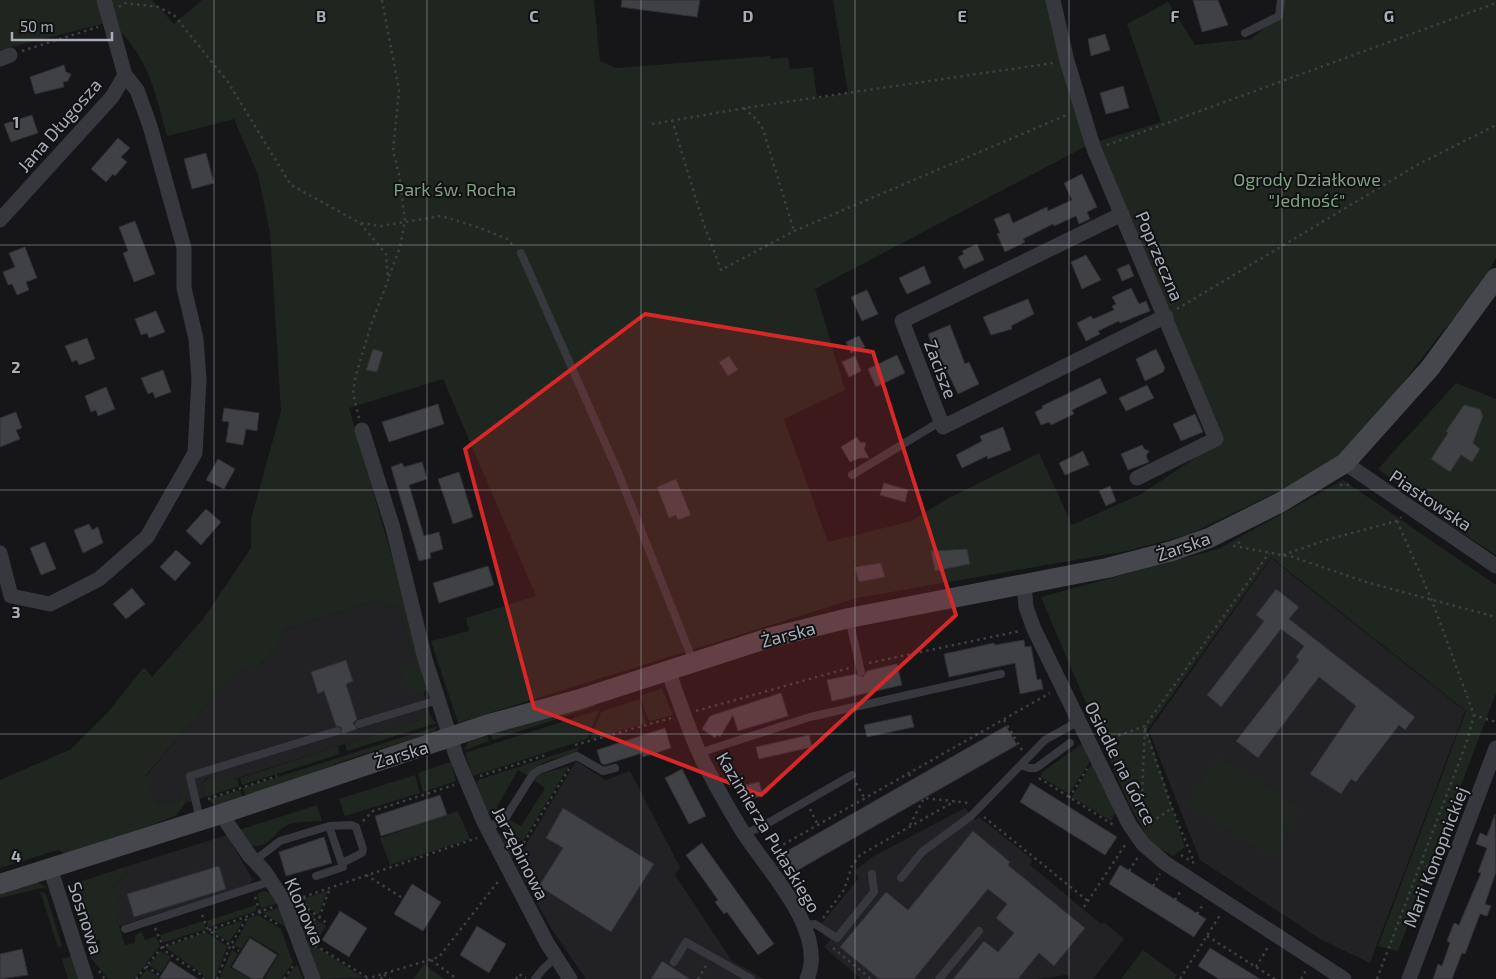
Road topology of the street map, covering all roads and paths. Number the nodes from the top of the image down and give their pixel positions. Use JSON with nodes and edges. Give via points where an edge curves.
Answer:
{"nodes":[{"id":1,"x":119,"y":0,"type":"edge"},
{"id":2,"x":382,"y":0,"type":"edge"},
{"id":3,"x":1053,"y":0,"type":"edge"},
{"id":4,"x":1281,"y":0,"type":"edge"},
{"id":5,"x":124,"y":3,"type":"junction"},
{"id":6,"x":1496,"y":3,"type":"edge"},
{"id":7,"x":107,"y":12,"type":"edge"},
{"id":8,"x":1245,"y":33,"type":"dead end"},
{"id":9,"x":5,"y":57,"type":"edge"},
{"id":10,"x":1067,"y":61,"type":"junction"},
{"id":11,"x":125,"y":76,"type":"junction"},
{"id":12,"x":744,"y":108,"type":"junction"},
{"id":13,"x":1082,"y":109,"type":"junction"},
{"id":14,"x":672,"y":120,"type":"junction"},
{"id":15,"x":652,"y":124,"type":"dead end"},
{"id":16,"x":1496,"y":125,"type":"edge"},
{"id":17,"x":1094,"y":150,"type":"junction"},
{"id":18,"x":1122,"y":214,"type":"junction"},
{"id":19,"x":0,"y":220,"type":"edge"},
{"id":20,"x":405,"y":221,"type":"junction"},
{"id":21,"x":360,"y":223,"type":"junction"},
{"id":22,"x":794,"y":231,"type":"junction"},
{"id":23,"x":521,"y":253,"type":"joint"},
{"id":24,"x":1496,"y":278,"type":"edge"},
{"id":25,"x":388,"y":280,"type":"junction"},
{"id":26,"x":1166,"y":316,"type":"junction"},
{"id":27,"x":941,"y":421,"type":"junction"},
{"id":28,"x":362,"y":430,"type":"joint"},
{"id":29,"x":1345,"y":462,"type":"junction"},
{"id":30,"x":852,"y":475,"type":"dead end"},
{"id":31,"x":1137,"y":478,"type":"dead end"},
{"id":32,"x":1337,"y":485,"type":"dead end"},
{"id":33,"x":1352,"y":486,"type":"dead end"},
{"id":34,"x":1409,"y":508,"type":"junction"},
{"id":35,"x":1397,"y":521,"type":"junction"},
{"id":36,"x":1243,"y":541,"type":"dead end"},
{"id":37,"x":0,"y":553,"type":"edge"},
{"id":38,"x":1269,"y":553,"type":"junction"},
{"id":39,"x":1281,"y":555,"type":"junction"},
{"id":40,"x":1496,"y":566,"type":"edge"},
{"id":41,"x":1024,"y":584,"type":"junction"},
{"id":42,"x":1431,"y":598,"type":"junction"},
{"id":43,"x":1496,"y":617,"type":"edge"},
{"id":44,"x":849,"y":618,"type":"junction"},
{"id":45,"x":694,"y":662,"type":"junction"},
{"id":46,"x":668,"y":671,"type":"junction"},
{"id":47,"x":861,"y":672,"type":"dead end"},
{"id":48,"x":1001,"y":674,"type":"dead end"},
{"id":49,"x":1062,"y":686,"type":"junction"},
{"id":50,"x":864,"y":694,"type":"dead end"},
{"id":51,"x":438,"y":700,"type":"junction"},
{"id":52,"x":865,"y":703,"type":"junction"},
{"id":53,"x":1474,"y":715,"type":"junction"},
{"id":54,"x":1004,"y":720,"type":"junction"},
{"id":55,"x":1079,"y":721,"type":"junction"},
{"id":56,"x":1496,"y":722,"type":"edge"},
{"id":57,"x":359,"y":724,"type":"dead end"},
{"id":58,"x":1145,"y":726,"type":"junction"},
{"id":59,"x":337,"y":731,"type":"dead end"},
{"id":60,"x":450,"y":738,"type":"junction"},
{"id":61,"x":1106,"y":740,"type":"dead end"},
{"id":62,"x":585,"y":742,"type":"dead end"},
{"id":63,"x":1070,"y":743,"type":"dead end"},
{"id":64,"x":1496,"y":748,"type":"edge"},
{"id":65,"x":699,"y":753,"type":"junction"},
{"id":66,"x":577,"y":756,"type":"junction"},
{"id":67,"x":1028,"y":758,"type":"junction"},
{"id":68,"x":1090,"y":764,"type":"dead end"},
{"id":69,"x":1021,"y":765,"type":"junction"},
{"id":70,"x":615,"y":768,"type":"dead end"},
{"id":71,"x":908,"y":774,"type":"junction"},
{"id":72,"x":852,"y":775,"type":"joint"},
{"id":73,"x":1035,"y":776,"type":"dead end"},
{"id":74,"x":912,"y":780,"type":"dead end"},
{"id":75,"x":1069,"y":798,"type":"junction"},
{"id":76,"x":866,"y":799,"type":"junction"},
{"id":77,"x":806,"y":801,"type":"junction"},
{"id":78,"x":955,"y":802,"type":"junction"},
{"id":79,"x":982,"y":805,"type":"junction"},
{"id":80,"x":1172,"y":808,"type":"junction"},
{"id":81,"x":221,"y":814,"type":"junction"},
{"id":82,"x":980,"y":814,"type":"dead end"},
{"id":83,"x":200,"y":820,"type":"junction"},
{"id":84,"x":818,"y":825,"type":"junction"},
{"id":85,"x":329,"y":826,"type":"junction"},
{"id":86,"x":910,"y":826,"type":"junction"},
{"id":87,"x":1118,"y":828,"type":"dead end"},
{"id":88,"x":490,"y":829,"type":"junction"},
{"id":89,"x":744,"y":834,"type":"junction"},
{"id":90,"x":1129,"y":840,"type":"dead end"},
{"id":91,"x":524,"y":844,"type":"junction"},
{"id":92,"x":767,"y":854,"type":"dead end"},
{"id":93,"x":1140,"y":854,"type":"dead end"},
{"id":94,"x":1179,"y":854,"type":"dead end"},
{"id":95,"x":254,"y":861,"type":"junction"},
{"id":96,"x":1422,"y":861,"type":"junction"},
{"id":97,"x":342,"y":863,"type":"junction"},
{"id":98,"x":50,"y":868,"type":"junction"},
{"id":99,"x":508,"y":868,"type":"junction"},
{"id":100,"x":1129,"y":871,"type":"dead end"},
{"id":101,"x":1160,"y":873,"type":"dead end"},
{"id":102,"x":872,"y":874,"type":"dead end"},
{"id":103,"x":366,"y":875,"type":"junction"},
{"id":104,"x":316,"y":876,"type":"dead end"},
{"id":105,"x":1436,"y":876,"type":"dead end"},
{"id":106,"x":901,"y":878,"type":"dead end"},
{"id":107,"x":272,"y":881,"type":"junction"},
{"id":108,"x":0,"y":884,"type":"edge"},
{"id":109,"x":1153,"y":886,"type":"dead end"},
{"id":110,"x":1183,"y":887,"type":"dead end"},
{"id":111,"x":330,"y":888,"type":"junction"},
{"id":112,"x":253,"y":889,"type":"junction"},
{"id":113,"x":304,"y":897,"type":"junction"},
{"id":114,"x":401,"y":897,"type":"dead end"},
{"id":115,"x":1175,"y":900,"type":"dead end"},
{"id":116,"x":1088,"y":901,"type":"junction"},
{"id":117,"x":1205,"y":902,"type":"dead end"},
{"id":118,"x":285,"y":904,"type":"junction"},
{"id":119,"x":199,"y":906,"type":"junction"},
{"id":120,"x":1084,"y":907,"type":"dead end"},
{"id":121,"x":260,"y":912,"type":"junction"},
{"id":122,"x":1222,"y":912,"type":"dead end"},
{"id":123,"x":1198,"y":914,"type":"dead end"},
{"id":124,"x":248,"y":916,"type":"junction"},
{"id":125,"x":319,"y":918,"type":"junction"},
{"id":126,"x":153,"y":920,"type":"junction"},
{"id":127,"x":328,"y":924,"type":"dead end"},
{"id":128,"x":810,"y":925,"type":"junction"},
{"id":129,"x":125,"y":929,"type":"dead end"},
{"id":130,"x":294,"y":929,"type":"junction"},
{"id":131,"x":208,"y":930,"type":"junction"},
{"id":132,"x":979,"y":931,"type":"dead end"},
{"id":133,"x":1207,"y":936,"type":"junction"},
{"id":134,"x":1270,"y":944,"type":"dead end"},
{"id":135,"x":230,"y":946,"type":"junction"},
{"id":136,"x":831,"y":946,"type":"dead end"},
{"id":137,"x":162,"y":947,"type":"junction"},
{"id":138,"x":239,"y":951,"type":"dead end"},
{"id":139,"x":712,"y":956,"type":"junction"},
{"id":140,"x":555,"y":958,"type":"junction"},
{"id":141,"x":430,"y":960,"type":"junction"},
{"id":142,"x":674,"y":962,"type":"dead end"},
{"id":143,"x":146,"y":966,"type":"junction"},
{"id":144,"x":1256,"y":967,"type":"junction"},
{"id":145,"x":1308,"y":968,"type":"dead end"},
{"id":146,"x":383,"y":974,"type":"junction"},
{"id":147,"x":159,"y":975,"type":"dead end"},
{"id":148,"x":567,"y":975,"type":"edge"},
{"id":149,"x":86,"y":979,"type":"edge"},
{"id":150,"x":136,"y":979,"type":"edge"},
{"id":151,"x":204,"y":979,"type":"edge"},
{"id":152,"x":217,"y":979,"type":"edge"},
{"id":153,"x":313,"y":979,"type":"edge"},
{"id":154,"x":367,"y":979,"type":"edge"},
{"id":155,"x":381,"y":979,"type":"edge"},
{"id":156,"x":390,"y":979,"type":"edge"},
{"id":157,"x":456,"y":979,"type":"edge"},
{"id":158,"x":516,"y":979,"type":"edge"},
{"id":159,"x":527,"y":979,"type":"edge"},
{"id":160,"x":535,"y":979,"type":"edge"},
{"id":161,"x":698,"y":979,"type":"edge"},
{"id":162,"x":751,"y":979,"type":"edge"},
{"id":163,"x":808,"y":979,"type":"edge"},
{"id":164,"x":871,"y":979,"type":"edge"},
{"id":165,"x":940,"y":979,"type":"edge"},
{"id":166,"x":1180,"y":979,"type":"edge"},
{"id":167,"x":1275,"y":979,"type":"edge"},
{"id":168,"x":1301,"y":979,"type":"edge"},
{"id":169,"x":1344,"y":979,"type":"edge"},
{"id":170,"x":1377,"y":979,"type":"edge"},
{"id":171,"x":1410,"y":979,"type":"edge"}],
"edges":[{"from":1,"to":5,"type":"path"},
{"from":2,"to":20,"type":"path","via":[[399,90],[393,151]]},
{"from":3,"to":10,"type":"street","name":"Poprzeczna"},
{"from":4,"to":8,"type":"lane","via":[[1279,16]]},
{"from":5,"to":7,"type":"path"},
{"from":5,"to":21,"type":"path","via":[[158,7],[174,15],[228,82],[291,185]]},
{"from":6,"to":17,"type":"path"},
{"from":7,"to":9,"type":"path"},
{"from":7,"to":11,"type":"street"},
{"from":10,"to":12,"type":"path"},
{"from":10,"to":13,"type":"street","name":"Poprzeczna"},
{"from":11,"to":19,"type":"street","name":"Jana Długosza","via":[[112,97]]},
{"from":11,"to":37,"type":"street","via":[[137,90],[150,126],[184,248],[184,288],[196,339],[199,379],[195,453],[146,537],[99,579],[50,604],[11,596]]},
{"from":12,"to":14,"type":"path"},
{"from":12,"to":22,"type":"path","via":[[763,129]]},
{"from":13,"to":17,"type":"street","name":"Poprzeczna"},
{"from":13,"to":22,"type":"path"},
{"from":14,"to":15,"type":"path"},
{"from":14,"to":22,"type":"path","via":[[721,270]]},
{"from":16,"to":26,"type":"path","via":[[1419,164]]},
{"from":17,"to":18,"type":"street","name":"Poprzeczna"},
{"from":18,"to":26,"type":"street","name":"Poprzeczna"},
{"from":18,"to":27,"type":"street","name":"Zacisze","via":[[902,321]]},
{"from":20,"to":21,"type":"path","via":[[381,226]]},
{"from":20,"to":23,"type":"path","via":[[442,216],[507,239]]},
{"from":20,"to":25,"type":"path"},
{"from":21,"to":25,"type":"path","via":[[386,254]]},
{"from":23,"to":45,"type":"lane","via":[[618,472]]},
{"from":24,"to":29,"type":"street","name":"Żarska","via":[[1430,368]]},
{"from":25,"to":28,"type":"path","via":[[356,375],[353,393]]},
{"from":26,"to":27,"type":"street","name":"Zacisze","via":[[943,427]]},
{"from":26,"to":31,"type":"street","name":"Poprzeczna","via":[[1216,439]]},
{"from":27,"to":30,"type":"lane"},
{"from":28,"to":51,"type":"street","name":"Jarzębinowa","via":[[393,528],[409,600]]},
{"from":29,"to":34,"type":"street","name":"Piastowska"},
{"from":29,"to":41,"type":"street","name":"Żarska","via":[[1281,502],[1209,538],[1131,562]]},
{"from":32,"to":33,"type":"path"},
{"from":34,"to":35,"type":"path"},
{"from":34,"to":40,"type":"street","name":"Piastowska"},
{"from":35,"to":39,"type":"path"},
{"from":35,"to":42,"type":"path"},
{"from":36,"to":38,"type":"path","via":[[1234,546]]},
{"from":38,"to":39,"type":"path"},
{"from":38,"to":58,"type":"path"},
{"from":39,"to":42,"type":"path","via":[[1366,582]]},
{"from":41,"to":44,"type":"street","name":"Żarska"},
{"from":41,"to":49,"type":"street","name":"Osiedle na Górce","via":[[1029,614]]},
{"from":42,"to":43,"type":"path"},
{"from":42,"to":53,"type":"path"},
{"from":44,"to":45,"type":"street","name":"Żarska","via":[[769,638]]},
{"from":44,"to":47,"type":"lane"},
{"from":45,"to":46,"type":"street","name":"Żarska"},
{"from":46,"to":60,"type":"street","name":"Żarska"},
{"from":46,"to":65,"type":"street","name":"Kazimierza Pułaskiego"},
{"from":48,"to":52,"type":"lane"},
{"from":49,"to":54,"type":"path"},
{"from":49,"to":55,"type":"street","name":"Osiedle na Górce"},
{"from":50,"to":52,"type":"lane"},
{"from":51,"to":57,"type":"lane"},
{"from":51,"to":60,"type":"street","name":"Jarzębinowa"},
{"from":52,"to":65,"type":"lane","via":[[810,716]]},
{"from":53,"to":56,"type":"path"},
{"from":53,"to":96,"type":"path"},
{"from":54,"to":67,"type":"path"},
{"from":54,"to":71,"type":"path"},
{"from":55,"to":67,"type":"lane","via":[[1054,734]]},
{"from":55,"to":169,"type":"street","name":"Osiedle na Górce","via":[[1143,844],[1165,863]]},
{"from":58,"to":61,"type":"path"},
{"from":58,"to":80,"type":"path"},
{"from":58,"to":80,"type":"path","via":[[1141,830]]},
{"from":59,"to":83,"type":"lane","via":[[190,776]]},
{"from":60,"to":81,"type":"street","name":"Żarska"},
{"from":60,"to":88,"type":"street","name":"Jarzębinowa"},
{"from":62,"to":66,"type":"path"},
{"from":63,"to":69,"type":"lane","via":[[1036,768]]},
{"from":64,"to":171,"type":"street","name":"Marii Konopnickiej"},
{"from":65,"to":89,"type":"street","name":"Kazimierza Pułaskiego"},
{"from":66,"to":70,"type":"lane","via":[[603,772]]},
{"from":66,"to":88,"type":"lane","via":[[533,774],[506,818]]},
{"from":66,"to":91,"type":"path"},
{"from":67,"to":69,"type":"lane"},
{"from":68,"to":75,"type":"path"},
{"from":69,"to":79,"type":"lane"},
{"from":71,"to":74,"type":"path"},
{"from":71,"to":76,"type":"path"},
{"from":72,"to":76,"type":"path"},
{"from":72,"to":77,"type":"lane"},
{"from":73,"to":75,"type":"path"},
{"from":75,"to":87,"type":"path"},
{"from":76,"to":84,"type":"path"},
{"from":77,"to":84,"type":"path"},
{"from":77,"to":89,"type":"lane"},
{"from":78,"to":79,"type":"path"},
{"from":78,"to":86,"type":"path"},
{"from":78,"to":86,"type":"path","via":[[924,798]]},
{"from":79,"to":106,"type":"lane","via":[[922,852]]},
{"from":80,"to":94,"type":"path","via":[[1194,863]]},
{"from":81,"to":83,"type":"street","name":"Żarska"},
{"from":81,"to":95,"type":"street","name":"Klonowa"},
{"from":82,"to":116,"type":"path"},
{"from":83,"to":98,"type":"street","name":"Żarska"},
{"from":84,"to":92,"type":"path"},
{"from":85,"to":95,"type":"lane","via":[[280,841]]},
{"from":85,"to":97,"type":"lane"},
{"from":85,"to":97,"type":"lane","via":[[356,827],[364,849]]},
{"from":86,"to":128,"type":"path","via":[[860,855],[852,866],[844,890]]},
{"from":88,"to":91,"type":"path"},
{"from":88,"to":99,"type":"street","name":"Jarzębinowa"},
{"from":88,"to":103,"type":"path"},
{"from":89,"to":128,"type":"street","name":"Kazimierza Pułaskiego"},
{"from":90,"to":116,"type":"path"},
{"from":91,"to":99,"type":"path"},
{"from":93,"to":100,"type":"path"},
{"from":95,"to":107,"type":"street","name":"Klonowa"},
{"from":96,"to":105,"type":"path"},
{"from":96,"to":170,"type":"path"},
{"from":97,"to":104,"type":"lane","via":[[343,867]]},
{"from":98,"to":108,"type":"street","name":"Żarska"},
{"from":98,"to":149,"type":"street","name":"Sosnowa"},
{"from":99,"to":140,"type":"street","name":"Jarzębinowa"},
{"from":99,"to":141,"type":"path","via":[[439,957]]},
{"from":101,"to":109,"type":"path"},
{"from":102,"to":128,"type":"lane","via":[[874,892],[837,938]]},
{"from":103,"to":111,"type":"path"},
{"from":103,"to":114,"type":"path"},
{"from":107,"to":112,"type":"lane"},
{"from":107,"to":118,"type":"street","name":"Klonowa"},
{"from":110,"to":115,"type":"path"},
{"from":111,"to":113,"type":"path"},
{"from":111,"to":125,"type":"path"},
{"from":112,"to":119,"type":"lane"},
{"from":112,"to":121,"type":"path"},
{"from":113,"to":118,"type":"path"},
{"from":113,"to":125,"type":"path","via":[[306,907]]},
{"from":116,"to":120,"type":"path"},
{"from":117,"to":123,"type":"path"},
{"from":118,"to":121,"type":"path"},
{"from":118,"to":130,"type":"street","name":"Klonowa"},
{"from":119,"to":126,"type":"lane"},
{"from":119,"to":131,"type":"path"},
{"from":121,"to":124,"type":"path"},
{"from":122,"to":133,"type":"path"},
{"from":124,"to":131,"type":"path"},
{"from":124,"to":135,"type":"path"},
{"from":125,"to":127,"type":"path"},
{"from":125,"to":130,"type":"path"},
{"from":126,"to":129,"type":"lane"},
{"from":126,"to":137,"type":"path"},
{"from":128,"to":163,"type":"street","name":"Kazimierza Pułaskiego","via":[[812,958]]},
{"from":130,"to":153,"type":"street","name":"Klonowa"},
{"from":130,"to":154,"type":"path"},
{"from":131,"to":135,"type":"path"},
{"from":131,"to":137,"type":"path"},
{"from":132,"to":165,"type":"lane"},
{"from":133,"to":144,"type":"path"},
{"from":133,"to":166,"type":"path"},
{"from":134,"to":144,"type":"path"},
{"from":135,"to":138,"type":"path"},
{"from":135,"to":152,"type":"path"},
{"from":136,"to":164,"type":"path"},
{"from":137,"to":143,"type":"path"},
{"from":137,"to":151,"type":"path"},
{"from":139,"to":142,"type":"lane","via":[[686,942]]},
{"from":139,"to":161,"type":"path"},
{"from":139,"to":162,"type":"lane"},
{"from":140,"to":148,"type":"street","name":"Jarzębinowa"},
{"from":140,"to":160,"type":"lane"},
{"from":141,"to":146,"type":"path"},
{"from":141,"to":157,"type":"path"},
{"from":143,"to":147,"type":"path"},
{"from":143,"to":150,"type":"path"},
{"from":144,"to":167,"type":"path"},
{"from":145,"to":168,"type":"path"},
{"from":146,"to":154,"type":"path"},
{"from":146,"to":155,"type":"path"},
{"from":146,"to":156,"type":"path"},
{"from":158,"to":159,"type":"path","via":[[519,974]]}]}
